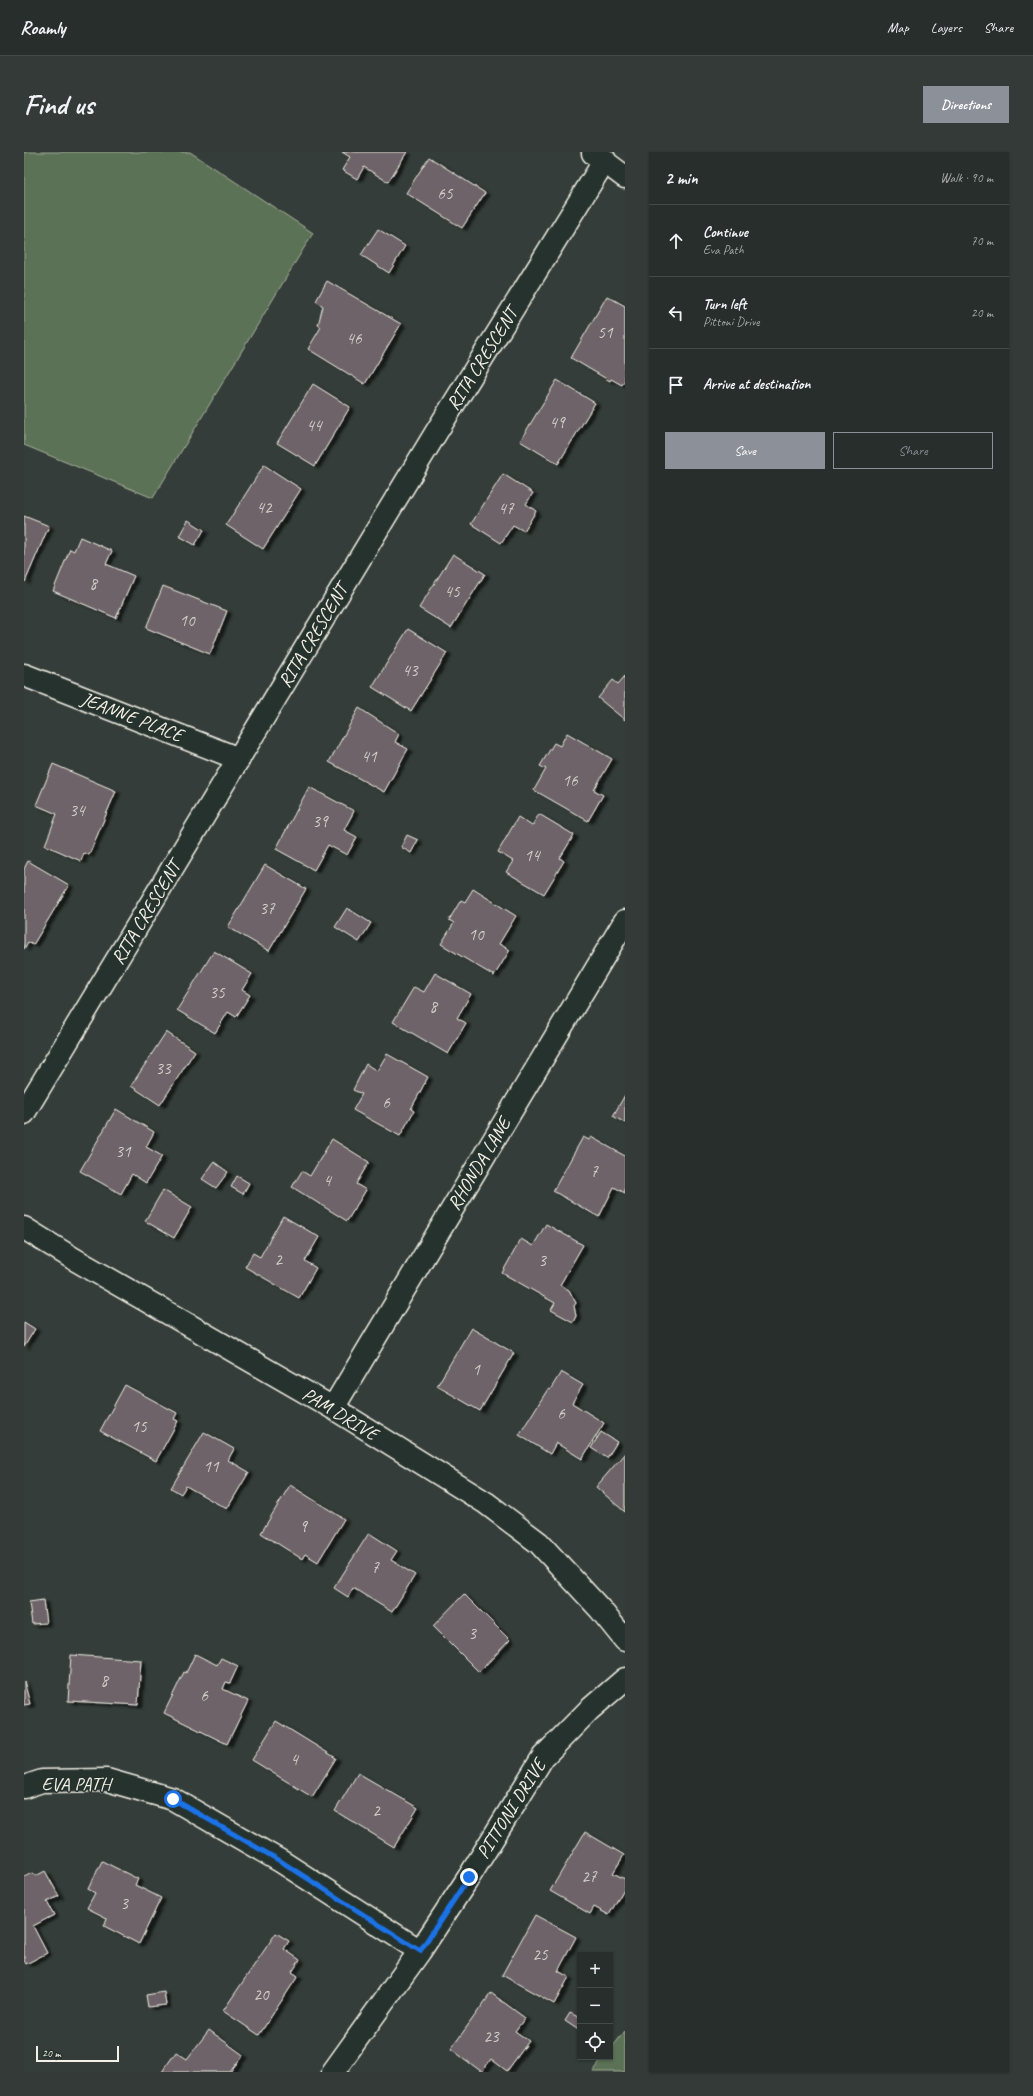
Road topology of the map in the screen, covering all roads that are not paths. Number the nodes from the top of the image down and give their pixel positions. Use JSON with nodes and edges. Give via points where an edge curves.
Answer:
{"nodes":[{"id":1,"x":599,"y":156,"type":"edge"},
{"id":2,"x":625,"y":177,"type":"edge"},
{"id":3,"x":24,"y":675,"type":"edge"},
{"id":4,"x":239,"y":759,"type":"junction"},
{"id":5,"x":625,"y":921,"type":"edge"},
{"id":6,"x":24,"y":1113,"type":"edge"},
{"id":7,"x":24,"y":1228,"type":"edge"},
{"id":8,"x":333,"y":1408,"type":"junction"},
{"id":9,"x":625,"y":1640,"type":"edge"},
{"id":10,"x":625,"y":1680,"type":"edge"},
{"id":11,"x":24,"y":1787,"type":"edge"},
{"id":12,"x":420,"y":1951,"type":"junction"},
{"id":13,"x":333,"y":2072,"type":"edge"}],
"edges":[{"from":1,"to":2,"type":"street"},
{"from":1,"to":4,"type":"street","name":"RITA CRESCENT"},
{"from":3,"to":4,"type":"street","name":"JEANNE PLACE"},
{"from":4,"to":6,"type":"street","name":"RITA CRESCENT"},
{"from":5,"to":8,"type":"street","name":"RHONDA LANE"},
{"from":7,"to":8,"type":"street","name":"PAM DRIVE"},
{"from":8,"to":9,"type":"street","name":"PAM DRIVE","via":[[486,1503],[540,1543]]},
{"from":10,"to":12,"type":"street","name":"PITTONI DRIVE","via":[[589,1710],[543,1757]]},
{"from":11,"to":12,"type":"street","name":"EVA PATH","via":[[42,1781],[107,1780],[173,1799],[282,1862]]},
{"from":12,"to":13,"type":"street","name":"PITTONI DRIVE"}]}
